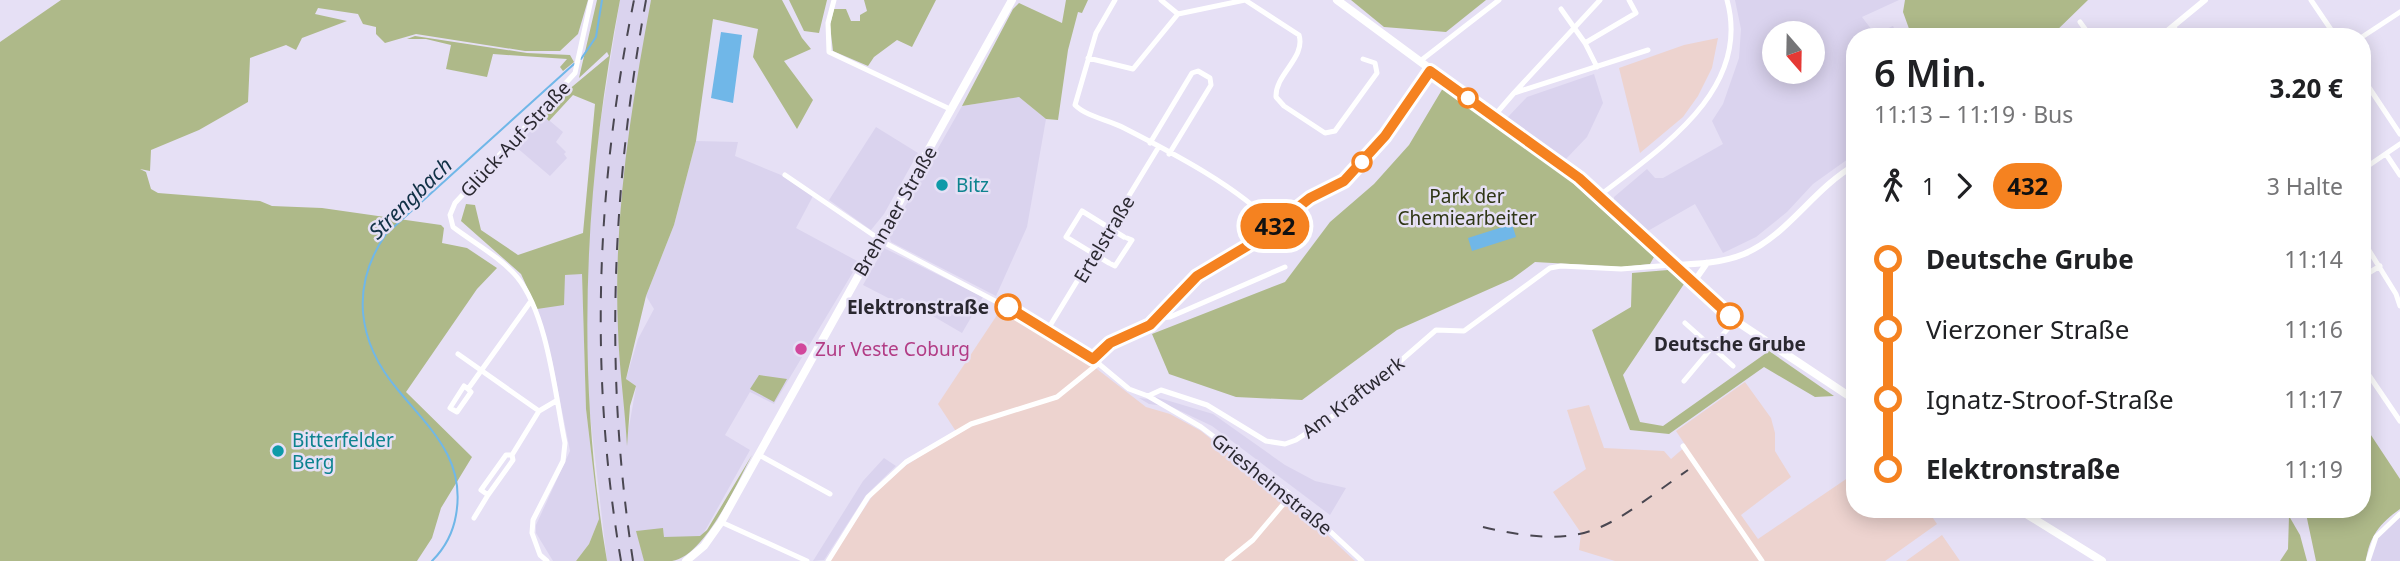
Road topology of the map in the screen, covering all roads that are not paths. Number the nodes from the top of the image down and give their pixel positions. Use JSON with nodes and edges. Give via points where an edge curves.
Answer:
{"nodes":[{"id":1,"x":591,"y":0,"type":"edge"},
{"id":2,"x":834,"y":0,"type":"edge"},
{"id":3,"x":1012,"y":0,"type":"edge"},
{"id":4,"x":1115,"y":0,"type":"edge"},
{"id":5,"x":1161,"y":0,"type":"edge"},
{"id":6,"x":1245,"y":0,"type":"edge"},
{"id":7,"x":1337,"y":0,"type":"edge"},
{"id":8,"x":1499,"y":0,"type":"edge"},
{"id":9,"x":1600,"y":0,"type":"edge"},
{"id":10,"x":1629,"y":0,"type":"edge"},
{"id":11,"x":1727,"y":0,"type":"edge"},
{"id":12,"x":2205,"y":0,"type":"edge"},
{"id":13,"x":2311,"y":0,"type":"edge"},
{"id":14,"x":1561,"y":9,"type":"dead end"},
{"id":15,"x":2400,"y":12,"type":"edge"},
{"id":16,"x":1178,"y":14,"type":"junction"},
{"id":17,"x":2080,"y":22,"type":"dead end"},
{"id":18,"x":2173,"y":26,"type":"joint"},
{"id":19,"x":1574,"y":27,"type":"junction"},
{"id":20,"x":2084,"y":28,"type":"edge"},
{"id":21,"x":2171,"y":28,"type":"edge"},
{"id":22,"x":2330,"y":28,"type":"edge"},
{"id":23,"x":2371,"y":31,"type":"edge"},
{"id":24,"x":1585,"y":43,"type":"junction"},
{"id":25,"x":1648,"y":50,"type":"dead end"},
{"id":26,"x":1088,"y":58,"type":"junction"},
{"id":27,"x":1363,"y":59,"type":"dead end"},
{"id":28,"x":1418,"y":62,"type":"junction"},
{"id":29,"x":1597,"y":67,"type":"junction"},
{"id":30,"x":1430,"y":71,"type":"junction"},
{"id":31,"x":2371,"y":90,"type":"edge"},
{"id":32,"x":1514,"y":93,"type":"junction"},
{"id":33,"x":952,"y":110,"type":"junction"},
{"id":34,"x":1494,"y":116,"type":"junction"},
{"id":35,"x":2400,"y":134,"type":"edge"},
{"id":36,"x":1150,"y":143,"type":"junction"},
{"id":37,"x":2400,"y":144,"type":"edge"},
{"id":38,"x":1158,"y":148,"type":"junction"},
{"id":39,"x":1169,"y":154,"type":"junction"},
{"id":40,"x":2386,"y":154,"type":"junction"},
{"id":41,"x":2371,"y":164,"type":"edge"},
{"id":42,"x":1846,"y":172,"type":"edge"},
{"id":43,"x":785,"y":175,"type":"dead end"},
{"id":44,"x":2400,"y":175,"type":"edge"},
{"id":45,"x":1599,"y":197,"type":"junction"},
{"id":46,"x":1274,"y":227,"type":"junction"},
{"id":47,"x":1110,"y":229,"type":"junction"},
{"id":48,"x":879,"y":238,"type":"junction"},
{"id":49,"x":2371,"y":252,"type":"edge"},
{"id":50,"x":1660,"y":253,"type":"junction"},
{"id":51,"x":1094,"y":254,"type":"junction"},
{"id":52,"x":1707,"y":263,"type":"junction"},
{"id":53,"x":1673,"y":265,"type":"junction"},
{"id":54,"x":2380,"y":265,"type":"junction"},
{"id":55,"x":1655,"y":266,"type":"junction"},
{"id":56,"x":1285,"y":267,"type":"dead end"},
{"id":57,"x":2371,"y":271,"type":"edge"},
{"id":58,"x":1693,"y":283,"type":"junction"},
{"id":59,"x":531,"y":301,"type":"junction"},
{"id":60,"x":2400,"y":306,"type":"edge"},
{"id":61,"x":1159,"y":318,"type":"junction"},
{"id":62,"x":1735,"y":320,"type":"junction"},
{"id":63,"x":1685,"y":323,"type":"dead end"},
{"id":64,"x":1048,"y":329,"type":"junction"},
{"id":65,"x":1712,"y":348,"type":"junction"},
{"id":66,"x":458,"y":354,"type":"dead end"},
{"id":67,"x":1096,"y":361,"type":"junction"},
{"id":68,"x":1733,"y":366,"type":"dead end"},
{"id":69,"x":481,"y":370,"type":"junction"},
{"id":70,"x":2371,"y":378,"type":"edge"},
{"id":71,"x":1684,"y":381,"type":"dead end"},
{"id":72,"x":468,"y":389,"type":"junction"},
{"id":73,"x":1846,"y":394,"type":"edge"},
{"id":74,"x":1148,"y":396,"type":"junction"},
{"id":75,"x":556,"y":401,"type":"junction"},
{"id":76,"x":539,"y":411,"type":"junction"},
{"id":77,"x":2400,"y":421,"type":"edge"},
{"id":78,"x":1683,"y":446,"type":"dead end"},
{"id":79,"x":758,"y":455,"type":"junction"},
{"id":80,"x":830,"y":494,"type":"dead end"},
{"id":81,"x":1291,"y":495,"type":"junction"},
{"id":82,"x":2400,"y":514,"type":"edge"},
{"id":83,"x":474,"y":518,"type":"dead end"},
{"id":84,"x":2033,"y":518,"type":"edge"},
{"id":85,"x":721,"y":522,"type":"junction"},
{"id":86,"x":539,"y":558,"type":"edge"},
{"id":87,"x":547,"y":561,"type":"edge"},
{"id":88,"x":686,"y":561,"type":"edge"},
{"id":89,"x":807,"y":561,"type":"edge"},
{"id":90,"x":828,"y":561,"type":"edge"},
{"id":91,"x":1227,"y":561,"type":"edge"},
{"id":92,"x":1362,"y":561,"type":"edge"},
{"id":93,"x":1762,"y":561,"type":"edge"},
{"id":94,"x":2102,"y":561,"type":"edge"},
{"id":95,"x":2368,"y":561,"type":"edge"}],
"edges":[{"from":1,"to":59,"type":"street","name":"Glück-Auf-Straße","via":[[576,69],[455,203],[450,215],[453,227],[512,272]]},
{"from":2,"to":33,"type":"street","via":[[828,23],[829,52]]},
{"from":3,"to":33,"type":"main road","name":"Brehnaer Straße"},
{"from":4,"to":26,"type":"street"},
{"from":5,"to":16,"type":"street"},
{"from":6,"to":16,"type":"street"},
{"from":6,"to":27,"type":"street","via":[[1299,35],[1300,48],[1278,84],[1276,97],[1325,133],[1335,131],[1377,73],[1375,63]]},
{"from":7,"to":28,"type":"main road"},
{"from":8,"to":28,"type":"street"},
{"from":9,"to":19,"type":"street"},
{"from":10,"to":24,"type":"street","via":[[1636,13]]},
{"from":11,"to":45,"type":"street","via":[[1730,40],[1723,71],[1708,100],[1669,142]]},
{"from":12,"to":18,"type":"street"},
{"from":13,"to":22,"type":"street"},
{"from":14,"to":19,"type":"street"},
{"from":15,"to":23,"type":"street"},
{"from":16,"to":26,"type":"street","via":[[1133,69]]},
{"from":17,"to":20,"type":"street"},
{"from":18,"to":21,"type":"street"},
{"from":19,"to":24,"type":"street"},
{"from":19,"to":32,"type":"street"},
{"from":24,"to":29,"type":"street"},
{"from":25,"to":29,"type":"street"},
{"from":26,"to":36,"type":"street","via":[[1076,105]]},
{"from":28,"to":30,"type":"main road"},
{"from":29,"to":32,"type":"street"},
{"from":30,"to":34,"type":"main road"},
{"from":30,"to":46,"type":"street","via":[[1357,169]]},
{"from":31,"to":35,"type":"street"},
{"from":32,"to":34,"type":"street"},
{"from":33,"to":48,"type":"main road","name":"Brehnaer Straße"},
{"from":34,"to":45,"type":"main road"},
{"from":36,"to":38,"type":"street"},
{"from":36,"to":39,"type":"street","via":[[1192,73],[1198,71],[1210,78],[1211,85]]},
{"from":37,"to":40,"type":"street"},
{"from":38,"to":39,"type":"street"},
{"from":38,"to":47,"type":"street","name":"Ertelstraße"},
{"from":39,"to":46,"type":"street","via":[[1254,206]]},
{"from":40,"to":41,"type":"street"},
{"from":40,"to":44,"type":"street"},
{"from":42,"to":52,"type":"street","via":[[1819,190],[1766,242],[1742,255]]},
{"from":43,"to":48,"type":"street"},
{"from":45,"to":50,"type":"main road"},
{"from":46,"to":61,"type":"street","via":[[1197,276]]},
{"from":47,"to":51,"type":"street","name":"Ertelstraße"},
{"from":47,"to":51,"type":"street","via":[[1132,240],[1115,267]]},
{"from":47,"to":51,"type":"street","via":[[1082,211],[1066,237]]},
{"from":48,"to":64,"type":"street"},
{"from":48,"to":79,"type":"main road","name":"Brehnaer Straße"},
{"from":49,"to":54,"type":"street"},
{"from":50,"to":53,"type":"main road"},
{"from":50,"to":55,"type":"street"},
{"from":51,"to":64,"type":"street","name":"Ertelstraße"},
{"from":52,"to":53,"type":"street"},
{"from":52,"to":58,"type":"street"},
{"from":53,"to":55,"type":"street","name":"Am Kraftwerk"},
{"from":53,"to":58,"type":"main road"},
{"from":54,"to":57,"type":"street"},
{"from":54,"to":60,"type":"street"},
{"from":55,"to":74,"type":"street","name":"Am Kraftwerk","via":[[1550,268],[1464,331],[1436,330],[1350,404],[1291,442],[1266,441],[1207,405],[1161,390]]},
{"from":56,"to":61,"type":"street"},
{"from":58,"to":62,"type":"main road"},
{"from":59,"to":69,"type":"street"},
{"from":59,"to":75,"type":"street","name":"Glück-Auf-Straße"},
{"from":61,"to":67,"type":"street","via":[[1110,343]]},
{"from":62,"to":65,"type":"street"},
{"from":62,"to":73,"type":"main road"},
{"from":63,"to":65,"type":"street"},
{"from":64,"to":67,"type":"street"},
{"from":65,"to":68,"type":"street"},
{"from":65,"to":71,"type":"street"},
{"from":66,"to":69,"type":"street"},
{"from":67,"to":74,"type":"street","name":"Am Kraftwerk","via":[[1129,389]]},
{"from":67,"to":90,"type":"street","via":[[1057,397],[971,424],[906,462],[868,497]]},
{"from":69,"to":72,"type":"street"},
{"from":69,"to":76,"type":"street"},
{"from":70,"to":77,"type":"street"},
{"from":72,"to":72,"type":"street","via":[[464,386],[450,408],[457,412],[471,392]]},
{"from":74,"to":81,"type":"street","name":"Griesheimstraße","via":[[1201,427]]},
{"from":75,"to":76,"type":"street"},
{"from":75,"to":86,"type":"street","name":"Glück-Auf-Straße","via":[[565,452],[533,520]]},
{"from":76,"to":83,"type":"street","via":[[512,455],[506,455],[481,490],[488,495]]},
{"from":78,"to":93,"type":"street"},
{"from":79,"to":80,"type":"street"},
{"from":79,"to":85,"type":"main road","name":"Brehnaer Straße"},
{"from":81,"to":91,"type":"street","via":[[1253,540]]},
{"from":81,"to":92,"type":"street","name":"Griesheimstraße"},
{"from":82,"to":95,"type":"street","via":[[2375,537]]},
{"from":84,"to":94,"type":"main road"},
{"from":85,"to":88,"type":"main road","name":"Brehnaer Straße"},
{"from":85,"to":89,"type":"street"},
{"from":86,"to":87,"type":"street","name":"Glück-Auf-Straße"}]}
